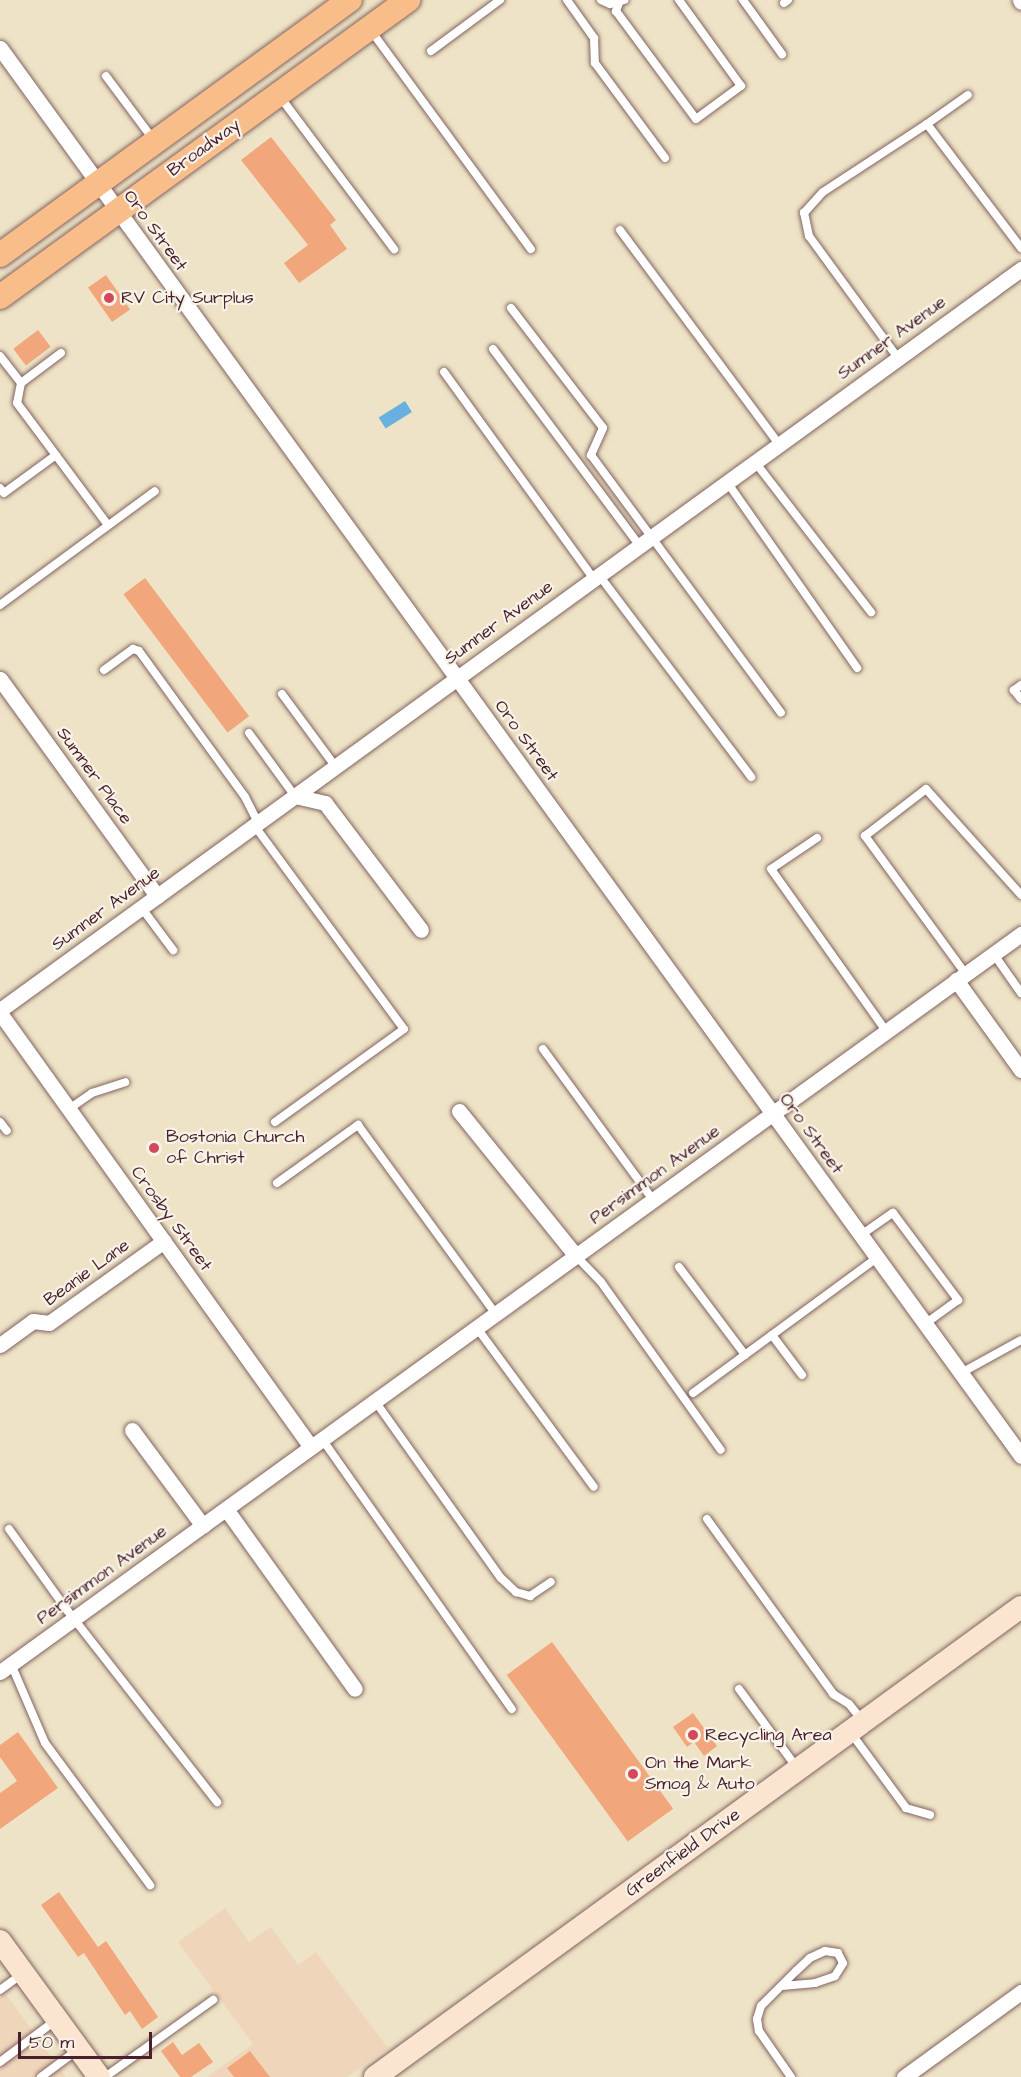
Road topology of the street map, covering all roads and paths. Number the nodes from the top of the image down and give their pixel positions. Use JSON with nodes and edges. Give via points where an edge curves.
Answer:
{"nodes":[{"id":1,"x":408,"y":0,"type":"edge"},
{"id":2,"x":500,"y":0,"type":"edge"},
{"id":3,"x":567,"y":0,"type":"edge"},
{"id":4,"x":601,"y":0,"type":"edge"},
{"id":5,"x":679,"y":0,"type":"edge"},
{"id":6,"x":743,"y":0,"type":"edge"},
{"id":7,"x":345,"y":1,"type":"edge"},
{"id":8,"x":622,"y":2,"type":"edge"},
{"id":9,"x":369,"y":28,"type":"junction"},
{"id":10,"x":0,"y":48,"type":"edge"},
{"id":11,"x":431,"y":51,"type":"dead end"},
{"id":12,"x":782,"y":54,"type":"dead end"},
{"id":13,"x":106,"y":76,"type":"dead end"},
{"id":14,"x":278,"y":94,"type":"junction"},
{"id":15,"x":968,"y":95,"type":"dead end"},
{"id":16,"x":927,"y":124,"type":"junction"},
{"id":17,"x":155,"y":142,"type":"junction"},
{"id":18,"x":665,"y":158,"type":"dead end"},
{"id":19,"x":97,"y":185,"type":"junction"},
{"id":20,"x":117,"y":212,"type":"junction"},
{"id":21,"x":620,"y":230,"type":"dead end"},
{"id":22,"x":1021,"y":248,"type":"edge"},
{"id":23,"x":394,"y":249,"type":"dead end"},
{"id":24,"x":531,"y":249,"type":"dead end"},
{"id":25,"x":0,"y":255,"type":"edge"},
{"id":26,"x":1021,"y":269,"type":"edge"},
{"id":27,"x":0,"y":297,"type":"edge"},
{"id":28,"x":511,"y":308,"type":"dead end"},
{"id":29,"x":493,"y":349,"type":"dead end"},
{"id":30,"x":61,"y":353,"type":"dead end"},
{"id":31,"x":0,"y":356,"type":"edge"},
{"id":32,"x":898,"y":358,"type":"junction"},
{"id":33,"x":3,"y":365,"type":"edge"},
{"id":34,"x":444,"y":372,"type":"dead end"},
{"id":35,"x":21,"y":383,"type":"junction"},
{"id":36,"x":780,"y":444,"type":"junction"},
{"id":37,"x":56,"y":454,"type":"junction"},
{"id":38,"x":755,"y":462,"type":"junction"},
{"id":39,"x":727,"y":482,"type":"junction"},
{"id":40,"x":0,"y":488,"type":"edge"},
{"id":41,"x":156,"y":491,"type":"dead end"},
{"id":42,"x":108,"y":525,"type":"junction"},
{"id":43,"x":646,"y":541,"type":"junction"},
{"id":44,"x":597,"y":577,"type":"junction"},
{"id":45,"x":0,"y":605,"type":"edge"},
{"id":46,"x":872,"y":612,"type":"dead end"},
{"id":47,"x":857,"y":668,"type":"dead end"},
{"id":48,"x":104,"y":670,"type":"dead end"},
{"id":49,"x":456,"y":678,"type":"junction"},
{"id":50,"x":0,"y":679,"type":"edge"},
{"id":51,"x":1021,"y":684,"type":"edge"},
{"id":52,"x":282,"y":694,"type":"dead end"},
{"id":53,"x":1021,"y":699,"type":"edge"},
{"id":54,"x":781,"y":713,"type":"dead end"},
{"id":55,"x":249,"y":733,"type":"dead end"},
{"id":56,"x":335,"y":766,"type":"junction"},
{"id":57,"x":751,"y":777,"type":"dead end"},
{"id":58,"x":295,"y":796,"type":"junction"},
{"id":59,"x":256,"y":824,"type":"junction"},
{"id":60,"x":817,"y":838,"type":"dead end"},
{"id":61,"x":156,"y":896,"type":"junction"},
{"id":62,"x":1021,"y":896,"type":"edge"},
{"id":63,"x":141,"y":907,"type":"junction"},
{"id":64,"x":421,"y":930,"type":"dead end"},
{"id":65,"x":1021,"y":934,"type":"edge"},
{"id":66,"x":173,"y":950,"type":"dead end"},
{"id":67,"x":993,"y":953,"type":"junction"},
{"id":68,"x":960,"y":977,"type":"junction"},
{"id":69,"x":1021,"y":993,"type":"edge"},
{"id":70,"x":0,"y":1011,"type":"edge"},
{"id":71,"x":886,"y":1031,"type":"junction"},
{"id":72,"x":543,"y":1049,"type":"dead end"},
{"id":73,"x":1021,"y":1070,"type":"edge"},
{"id":74,"x":125,"y":1082,"type":"dead end"},
{"id":75,"x":69,"y":1109,"type":"junction"},
{"id":76,"x":459,"y":1111,"type":"dead end"},
{"id":77,"x":772,"y":1114,"type":"junction"},
{"id":78,"x":0,"y":1122,"type":"edge"},
{"id":79,"x":275,"y":1122,"type":"dead end"},
{"id":80,"x":7,"y":1131,"type":"dead end"},
{"id":81,"x":277,"y":1183,"type":"dead end"},
{"id":82,"x":653,"y":1200,"type":"junction"},
{"id":83,"x":861,"y":1236,"type":"junction"},
{"id":84,"x":164,"y":1241,"type":"junction"},
{"id":85,"x":576,"y":1256,"type":"junction"},
{"id":86,"x":877,"y":1258,"type":"junction"},
{"id":87,"x":679,"y":1267,"type":"dead end"},
{"id":88,"x":496,"y":1314,"type":"junction"},
{"id":89,"x":925,"y":1324,"type":"junction"},
{"id":90,"x":477,"y":1328,"type":"junction"},
{"id":91,"x":772,"y":1335,"type":"junction"},
{"id":92,"x":1021,"y":1340,"type":"edge"},
{"id":93,"x":0,"y":1345,"type":"edge"},
{"id":94,"x":745,"y":1355,"type":"junction"},
{"id":95,"x":960,"y":1373,"type":"junction"},
{"id":96,"x":802,"y":1375,"type":"dead end"},
{"id":97,"x":693,"y":1393,"type":"dead end"},
{"id":98,"x":375,"y":1401,"type":"junction"},
{"id":99,"x":132,"y":1430,"type":"dead end"},
{"id":100,"x":316,"y":1443,"type":"junction"},
{"id":101,"x":721,"y":1450,"type":"dead end"},
{"id":102,"x":1021,"y":1456,"type":"edge"},
{"id":103,"x":594,"y":1487,"type":"dead end"},
{"id":104,"x":226,"y":1509,"type":"junction"},
{"id":105,"x":707,"y":1519,"type":"dead end"},
{"id":106,"x":203,"y":1526,"type":"junction"},
{"id":107,"x":9,"y":1529,"type":"dead end"},
{"id":108,"x":550,"y":1582,"type":"dead end"},
{"id":109,"x":1021,"y":1607,"type":"edge"},
{"id":110,"x":77,"y":1618,"type":"junction"},
{"id":111,"x":6,"y":1668,"type":"edge"},
{"id":112,"x":355,"y":1689,"type":"dead end"},
{"id":113,"x":740,"y":1689,"type":"dead end"},
{"id":114,"x":512,"y":1709,"type":"dead end"},
{"id":115,"x":857,"y":1727,"type":"junction"},
{"id":116,"x":798,"y":1769,"type":"junction"},
{"id":117,"x":217,"y":1802,"type":"dead end"},
{"id":118,"x":930,"y":1815,"type":"dead end"},
{"id":119,"x":150,"y":1885,"type":"dead end"},
{"id":120,"x":0,"y":1941,"type":"edge"},
{"id":121,"x":23,"y":1973,"type":"junction"},
{"id":122,"x":782,"y":1986,"type":"junction"},
{"id":123,"x":0,"y":1990,"type":"edge"},
{"id":124,"x":1021,"y":1992,"type":"edge"},
{"id":125,"x":213,"y":2000,"type":"dead end"},
{"id":126,"x":57,"y":2019,"type":"junction"},
{"id":127,"x":79,"y":2049,"type":"junction"},
{"id":128,"x":0,"y":2062,"type":"edge"},
{"id":129,"x":41,"y":2077,"type":"edge"},
{"id":130,"x":99,"y":2077,"type":"edge"},
{"id":131,"x":105,"y":2077,"type":"edge"},
{"id":132,"x":375,"y":2077,"type":"edge"},
{"id":133,"x":791,"y":2077,"type":"edge"},
{"id":134,"x":904,"y":2077,"type":"edge"}],
"edges":[{"from":1,"to":9,"type":"main road","name":"Broadway"},
{"from":2,"to":11,"type":"lane"},
{"from":3,"to":18,"type":"lane","via":[[594,38],[595,63]]},
{"from":4,"to":8,"type":"lane"},
{"from":5,"to":8,"type":"lane","via":[[741,86],[696,119],[616,11]]},
{"from":6,"to":12,"type":"lane"},
{"from":7,"to":17,"type":"main road","name":"Broadway"},
{"from":9,"to":14,"type":"main road","name":"Broadway"},
{"from":9,"to":24,"type":"lane"},
{"from":10,"to":19,"type":"street","name":"Oro Street"},
{"from":13,"to":17,"type":"lane"},
{"from":14,"to":20,"type":"main road","name":"Broadway"},
{"from":14,"to":23,"type":"lane"},
{"from":15,"to":16,"type":"lane"},
{"from":16,"to":22,"type":"lane"},
{"from":16,"to":32,"type":"lane","via":[[823,192],[804,213],[810,236]]},
{"from":17,"to":19,"type":"main road","name":"Broadway"},
{"from":19,"to":20,"type":"street","name":"Oro Street"},
{"from":19,"to":25,"type":"main road","name":"Broadway"},
{"from":20,"to":27,"type":"main road","name":"Broadway"},
{"from":20,"to":49,"type":"street","name":"Oro Street"},
{"from":21,"to":36,"type":"lane"},
{"from":26,"to":32,"type":"street","name":"Sumner Avenue"},
{"from":28,"to":43,"type":"lane","via":[[603,428],[591,455]]},
{"from":29,"to":43,"type":"lane"},
{"from":30,"to":35,"type":"lane"},
{"from":31,"to":33,"type":"lane"},
{"from":32,"to":36,"type":"street","name":"Sumner Avenue"},
{"from":33,"to":35,"type":"lane"},
{"from":34,"to":44,"type":"lane"},
{"from":35,"to":37,"type":"lane","via":[[17,403]]},
{"from":36,"to":38,"type":"street","name":"Sumner Avenue"},
{"from":37,"to":40,"type":"lane","via":[[4,493]]},
{"from":37,"to":42,"type":"lane"},
{"from":38,"to":39,"type":"street","name":"Sumner Avenue"},
{"from":38,"to":46,"type":"lane"},
{"from":39,"to":43,"type":"street","name":"Sumner Avenue"},
{"from":39,"to":47,"type":"lane"},
{"from":41,"to":42,"type":"lane"},
{"from":42,"to":45,"type":"lane"},
{"from":43,"to":44,"type":"street","name":"Sumner Avenue"},
{"from":43,"to":54,"type":"lane"},
{"from":44,"to":49,"type":"street","name":"Sumner Avenue"},
{"from":44,"to":57,"type":"lane"},
{"from":48,"to":59,"type":"lane","via":[[133,649],[139,651],[245,797]]},
{"from":49,"to":56,"type":"street","name":"Sumner Avenue"},
{"from":49,"to":77,"type":"street","name":"Oro Street"},
{"from":50,"to":61,"type":"street","name":"Sumner Place"},
{"from":51,"to":53,"type":"lane","via":[[1014,690]]},
{"from":52,"to":56,"type":"lane"},
{"from":55,"to":58,"type":"lane"},
{"from":56,"to":58,"type":"street","name":"Sumner Avenue"},
{"from":58,"to":59,"type":"street","name":"Sumner Avenue"},
{"from":58,"to":64,"type":"street","via":[[325,803]]},
{"from":59,"to":61,"type":"street","name":"Sumner Avenue"},
{"from":59,"to":79,"type":"lane","via":[[404,1029]]},
{"from":60,"to":71,"type":"lane","via":[[771,869]]},
{"from":61,"to":63,"type":"street","name":"Sumner Avenue"},
{"from":62,"to":68,"type":"lane","via":[[926,789],[865,836]]},
{"from":63,"to":66,"type":"lane"},
{"from":63,"to":70,"type":"street","name":"Sumner Avenue"},
{"from":65,"to":67,"type":"street","name":"Persimmon Avenue"},
{"from":67,"to":68,"type":"street","name":"Persimmon Avenue"},
{"from":67,"to":69,"type":"lane"},
{"from":68,"to":71,"type":"street","name":"Persimmon Avenue"},
{"from":68,"to":73,"type":"street"},
{"from":70,"to":75,"type":"street","name":"Crosby Street"},
{"from":71,"to":77,"type":"street","name":"Persimmon Avenue"},
{"from":72,"to":82,"type":"lane"},
{"from":74,"to":75,"type":"lane","via":[[92,1093]]},
{"from":75,"to":84,"type":"street","name":"Crosby Street"},
{"from":76,"to":85,"type":"street"},
{"from":77,"to":82,"type":"street","name":"Persimmon Avenue"},
{"from":77,"to":83,"type":"street","name":"Oro Street"},
{"from":78,"to":80,"type":"lane"},
{"from":81,"to":88,"type":"lane","via":[[358,1125]]},
{"from":82,"to":85,"type":"street","name":"Persimmon Avenue"},
{"from":83,"to":86,"type":"street","name":"Oro Street"},
{"from":83,"to":89,"type":"lane","via":[[893,1213],[958,1300]]},
{"from":84,"to":93,"type":"street","name":"Beanie Lane","via":[[49,1323],[33,1321]]},
{"from":84,"to":100,"type":"street","name":"Crosby Street"},
{"from":85,"to":88,"type":"street","name":"Persimmon Avenue"},
{"from":85,"to":101,"type":"lane","via":[[601,1282]]},
{"from":86,"to":89,"type":"street","name":"Oro Street"},
{"from":86,"to":91,"type":"lane"},
{"from":87,"to":94,"type":"lane"},
{"from":88,"to":90,"type":"street","name":"Persimmon Avenue"},
{"from":89,"to":95,"type":"street","name":"Oro Street"},
{"from":90,"to":98,"type":"street","name":"Persimmon Avenue"},
{"from":90,"to":103,"type":"lane"},
{"from":91,"to":94,"type":"lane"},
{"from":91,"to":96,"type":"lane"},
{"from":92,"to":95,"type":"lane"},
{"from":94,"to":97,"type":"lane"},
{"from":95,"to":102,"type":"street","name":"Oro Street"},
{"from":98,"to":100,"type":"street","name":"Persimmon Avenue"},
{"from":98,"to":108,"type":"lane","via":[[501,1578],[516,1592],[530,1596]]},
{"from":99,"to":106,"type":"street"},
{"from":100,"to":104,"type":"street","name":"Persimmon Avenue"},
{"from":100,"to":114,"type":"lane"},
{"from":104,"to":106,"type":"street","name":"Persimmon Avenue"},
{"from":104,"to":112,"type":"street"},
{"from":105,"to":115,"type":"lane","via":[[833,1694],[849,1704]]},
{"from":106,"to":110,"type":"street","name":"Persimmon Avenue"},
{"from":107,"to":110,"type":"lane","via":[[67,1610]]},
{"from":109,"to":115,"type":"main road","name":"Greenfield Drive"},
{"from":110,"to":111,"type":"street","name":"Persimmon Avenue"},
{"from":110,"to":117,"type":"lane"},
{"from":111,"to":119,"type":"lane","via":[[45,1743]]},
{"from":113,"to":116,"type":"lane"},
{"from":115,"to":116,"type":"main road","name":"Greenfield Drive"},
{"from":115,"to":118,"type":"lane","via":[[906,1808]]},
{"from":116,"to":132,"type":"main road","name":"Greenfield Drive"},
{"from":120,"to":121,"type":"main road"},
{"from":121,"to":123,"type":"lane"},
{"from":121,"to":126,"type":"main road"},
{"from":122,"to":122,"type":"lane","via":[[810,1958],[825,1951],[838,1953],[843,1963],[835,1976],[815,1983]]},
{"from":122,"to":133,"type":"lane","via":[[761,2006],[757,2019],[759,2031]]},
{"from":124,"to":134,"type":"street"},
{"from":125,"to":131,"type":"lane"},
{"from":126,"to":127,"type":"main road"},
{"from":126,"to":128,"type":"lane"},
{"from":127,"to":129,"type":"lane"},
{"from":127,"to":130,"type":"main road"}]}
